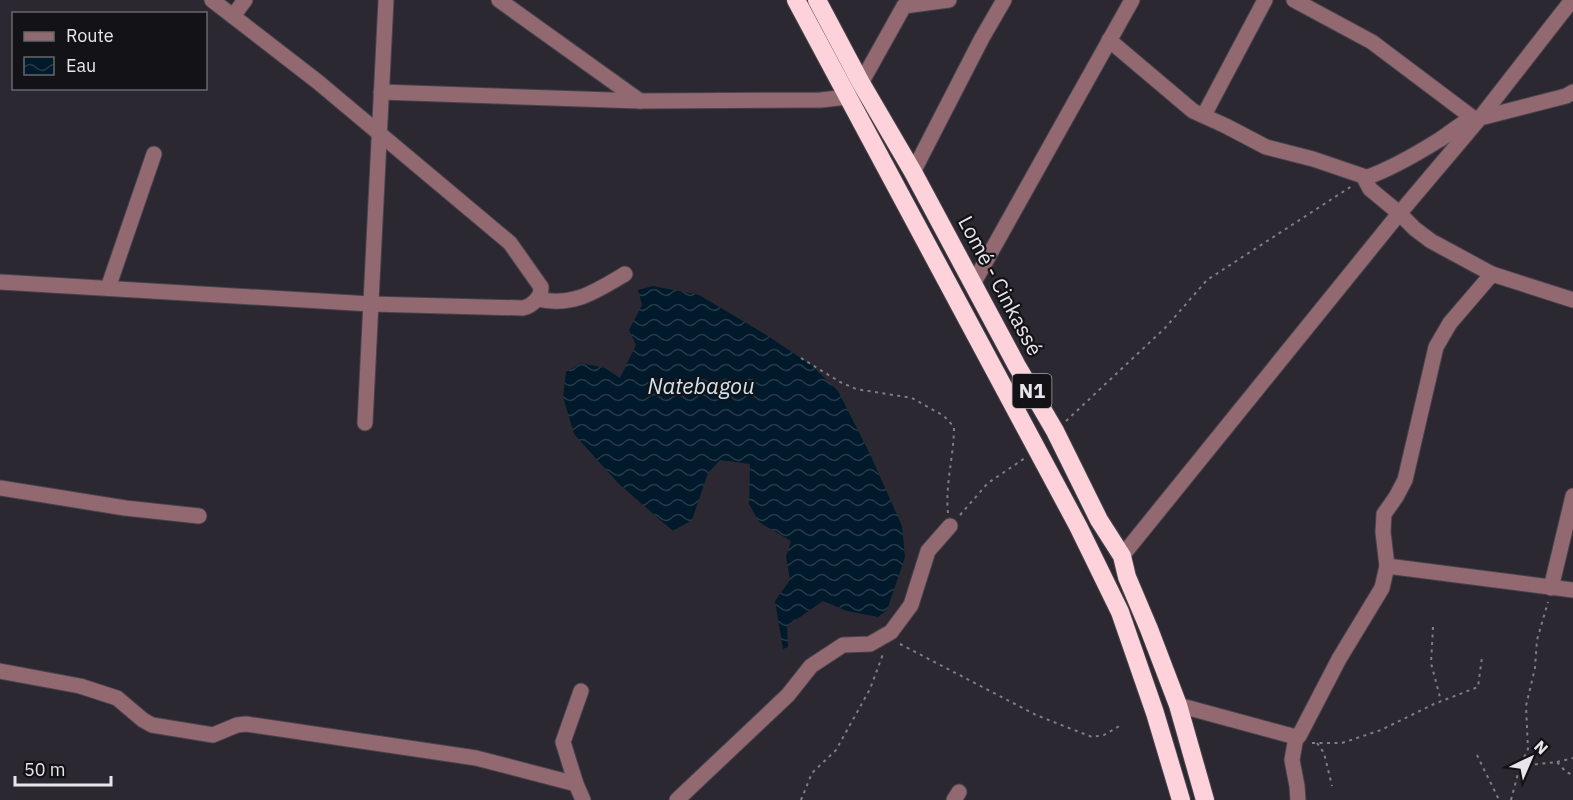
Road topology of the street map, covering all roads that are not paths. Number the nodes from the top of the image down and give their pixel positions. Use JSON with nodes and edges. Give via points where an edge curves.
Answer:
{"nodes":[{"id":1,"x":212,"y":0,"type":"edge"},
{"id":2,"x":245,"y":0,"type":"edge"},
{"id":3,"x":386,"y":0,"type":"edge"},
{"id":4,"x":499,"y":0,"type":"edge"},
{"id":5,"x":796,"y":0,"type":"edge"},
{"id":6,"x":817,"y":0,"type":"edge"},
{"id":7,"x":949,"y":0,"type":"edge"},
{"id":8,"x":1004,"y":0,"type":"edge"},
{"id":9,"x":1132,"y":0,"type":"edge"},
{"id":10,"x":1265,"y":0,"type":"edge"},
{"id":11,"x":1294,"y":0,"type":"edge"},
{"id":12,"x":1572,"y":0,"type":"edge"},
{"id":13,"x":233,"y":16,"type":"junction"},
{"id":14,"x":1109,"y":40,"type":"junction"},
{"id":15,"x":861,"y":83,"type":"junction"},
{"id":16,"x":381,"y":92,"type":"junction"},
{"id":17,"x":1573,"y":92,"type":"edge"},
{"id":18,"x":847,"y":98,"type":"junction"},
{"id":19,"x":640,"y":101,"type":"junction"},
{"id":20,"x":1204,"y":115,"type":"junction"},
{"id":21,"x":1476,"y":118,"type":"junction"},
{"id":22,"x":379,"y":133,"type":"junction"},
{"id":23,"x":154,"y":154,"type":"dead end"},
{"id":24,"x":913,"y":172,"type":"junction"},
{"id":25,"x":1365,"y":178,"type":"junction"},
{"id":26,"x":1400,"y":213,"type":"junction"},
{"id":27,"x":625,"y":274,"type":"dead end"},
{"id":28,"x":1492,"y":274,"type":"junction"},
{"id":29,"x":0,"y":282,"type":"edge"},
{"id":30,"x":973,"y":284,"type":"junction"},
{"id":31,"x":108,"y":288,"type":"junction"},
{"id":32,"x":537,"y":299,"type":"junction"},
{"id":33,"x":1573,"y":300,"type":"edge"},
{"id":34,"x":371,"y":304,"type":"junction"},
{"id":35,"x":365,"y":423,"type":"dead end"},
{"id":36,"x":0,"y":488,"type":"edge"},
{"id":37,"x":1573,"y":496,"type":"edge"},
{"id":38,"x":199,"y":516,"type":"dead end"},
{"id":39,"x":950,"y":526,"type":"road end"},
{"id":40,"x":1122,"y":556,"type":"junction"},
{"id":41,"x":1386,"y":566,"type":"junction"},
{"id":42,"x":1551,"y":588,"type":"junction"},
{"id":43,"x":1573,"y":590,"type":"edge"},
{"id":44,"x":0,"y":671,"type":"edge"},
{"id":45,"x":581,"y":691,"type":"dead end"},
{"id":46,"x":1178,"y":705,"type":"junction"},
{"id":47,"x":1297,"y":737,"type":"junction"},
{"id":48,"x":576,"y":783,"type":"junction"},
{"id":49,"x":584,"y":800,"type":"edge"},
{"id":50,"x":677,"y":800,"type":"edge"},
{"id":51,"x":1181,"y":800,"type":"edge"},
{"id":52,"x":1205,"y":800,"type":"edge"},
{"id":53,"x":1298,"y":800,"type":"edge"}],
"edges":[{"from":1,"to":13,"type":"street"},
{"from":2,"to":13,"type":"street"},
{"from":3,"to":16,"type":"street"},
{"from":4,"to":19,"type":"street"},
{"from":5,"to":18,"type":"highway","name":"Lomé - Cinkassé","number":"N1"},
{"from":6,"to":15,"type":"highway","name":"Lomé - Cinkassé","number":"N1"},
{"from":7,"to":15,"type":"street","via":[[904,6]]},
{"from":8,"to":24,"type":"street"},
{"from":9,"to":14,"type":"street"},
{"from":10,"to":20,"type":"street"},
{"from":11,"to":21,"type":"street","via":[[1372,42]]},
{"from":12,"to":21,"type":"street"},
{"from":13,"to":22,"type":"street"},
{"from":14,"to":20,"type":"street","via":[[1187,107]]},
{"from":14,"to":30,"type":"street"},
{"from":15,"to":24,"type":"highway","name":"Lomé - Cinkassé","number":"N1"},
{"from":16,"to":19,"type":"street"},
{"from":16,"to":22,"type":"street"},
{"from":17,"to":21,"type":"street"},
{"from":18,"to":19,"type":"street"},
{"from":18,"to":51,"type":"highway","name":"Lomé - Cinkassé","number":"N1","via":[[1038,449],[1120,612]]},
{"from":20,"to":25,"type":"street","via":[[1266,147]]},
{"from":21,"to":25,"type":"street","via":[[1385,171]]},
{"from":21,"to":26,"type":"street"},
{"from":22,"to":32,"type":"street","via":[[510,243],[541,288]]},
{"from":22,"to":34,"type":"street"},
{"from":23,"to":31,"type":"street"},
{"from":24,"to":30,"type":"highway","name":"Lomé - Cinkassé","number":"N1"},
{"from":25,"to":26,"type":"street","via":[[1370,189]]},
{"from":26,"to":28,"type":"street","via":[[1431,241]]},
{"from":26,"to":40,"type":"street"},
{"from":27,"to":32,"type":"street","via":[[591,295],[552,302]]},
{"from":28,"to":33,"type":"street"},
{"from":28,"to":41,"type":"street","via":[[1450,323],[1436,347],[1405,480],[1384,514]]},
{"from":29,"to":31,"type":"street"},
{"from":30,"to":40,"type":"highway","name":"Lomé - Cinkassé","number":"N1"},
{"from":31,"to":34,"type":"street"},
{"from":32,"to":34,"type":"street","via":[[523,308]]},
{"from":34,"to":35,"type":"street"},
{"from":36,"to":38,"type":"street"},
{"from":37,"to":42,"type":"street"},
{"from":39,"to":50,"type":"street","via":[[928,551],[911,605],[891,632],[870,644],[843,645],[810,666],[788,695]]},
{"from":40,"to":46,"type":"highway","name":"Lomé - Cinkassé","number":"N1"},
{"from":41,"to":42,"type":"street"},
{"from":41,"to":47,"type":"street","via":[[1382,588]]},
{"from":42,"to":43,"type":"street"},
{"from":44,"to":48,"type":"street","via":[[80,686],[117,698],[146,722],[174,729],[213,735],[246,724],[476,758]]},
{"from":45,"to":48,"type":"street","via":[[564,742]]},
{"from":46,"to":47,"type":"street"},
{"from":46,"to":52,"type":"highway","name":"Lomé - Cinkassé","number":"N1"},
{"from":47,"to":53,"type":"street","via":[[1292,760]]},
{"from":48,"to":49,"type":"street"}]}
